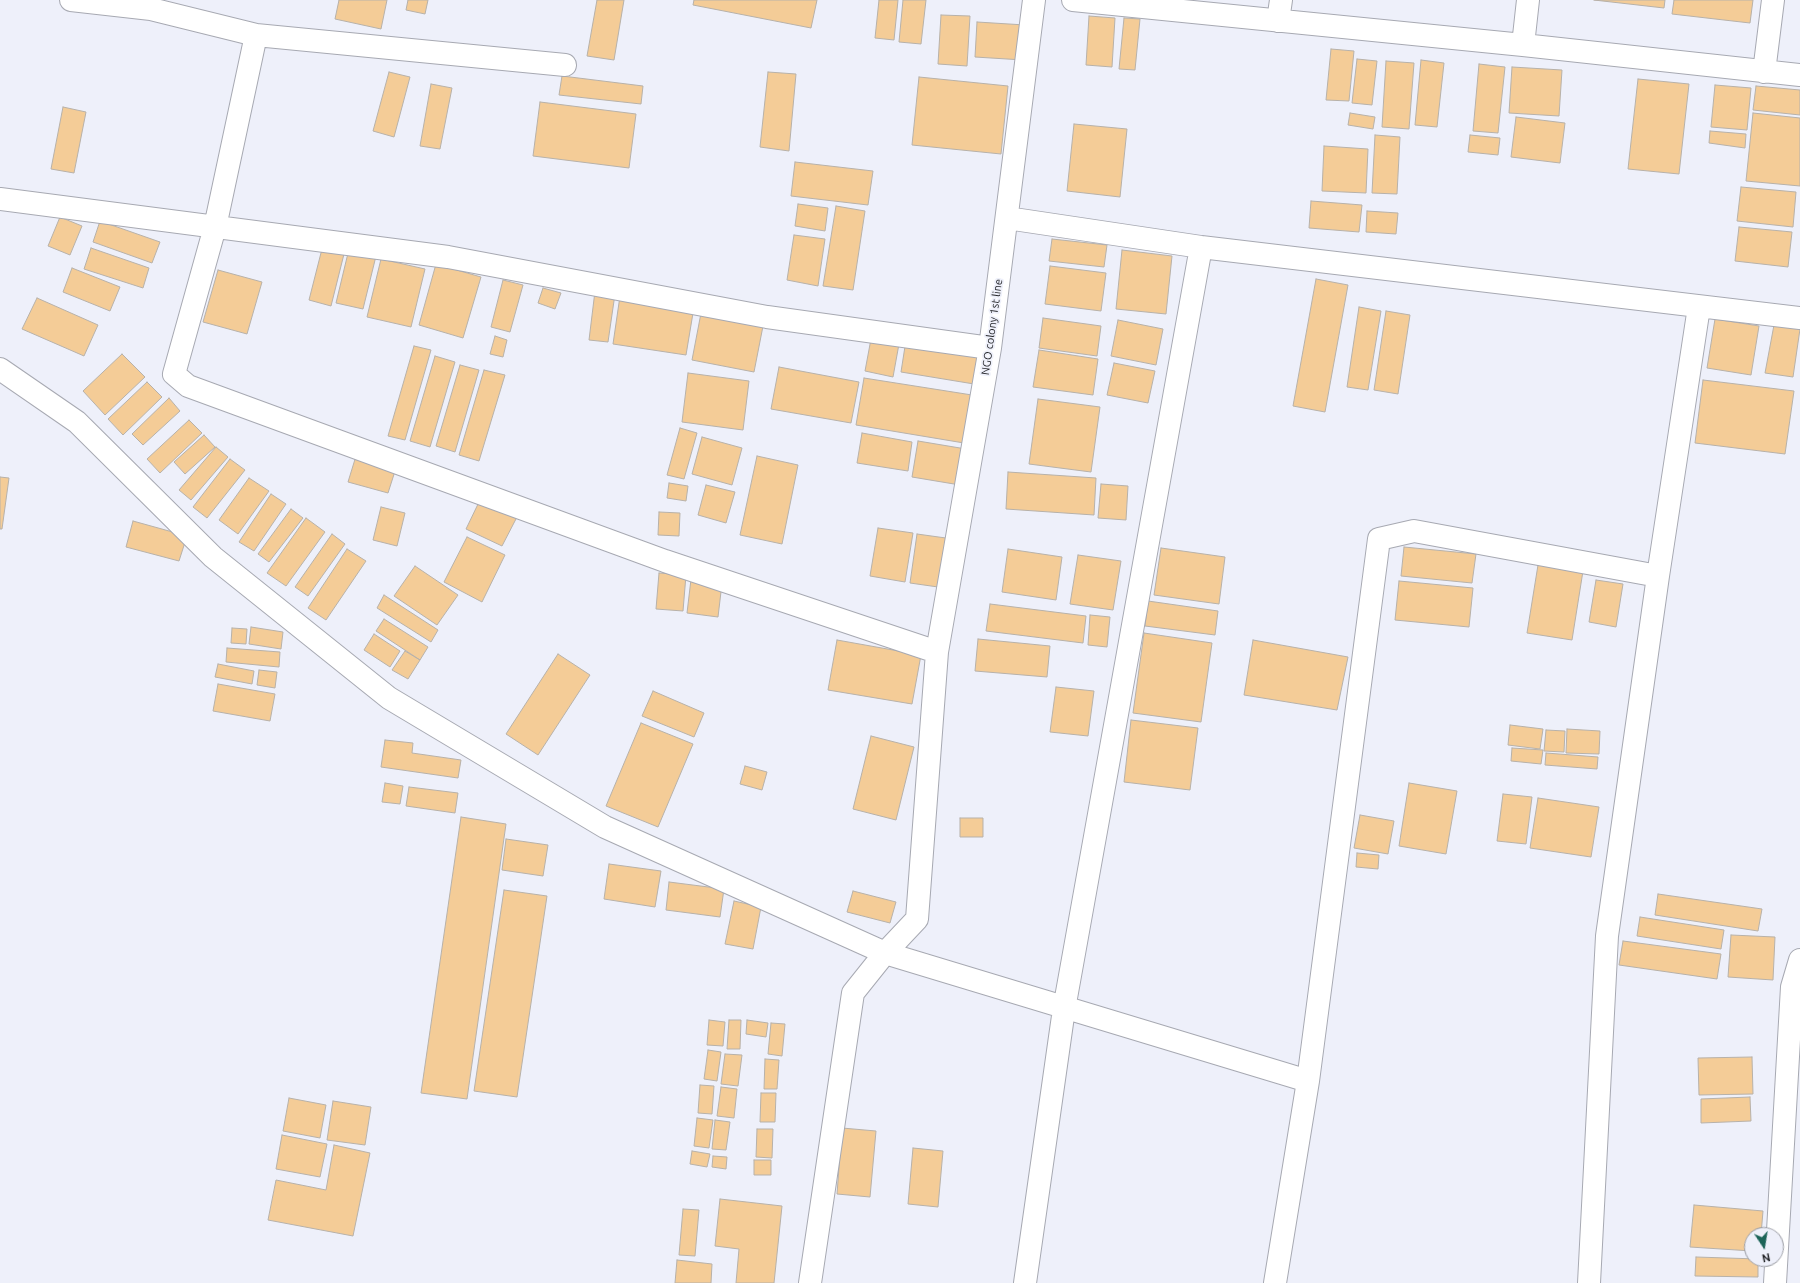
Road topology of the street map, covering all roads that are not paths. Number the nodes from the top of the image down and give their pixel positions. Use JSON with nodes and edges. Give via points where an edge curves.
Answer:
{"nodes":[{"id":1,"x":71,"y":0,"type":"edge"},
{"id":2,"x":1034,"y":0,"type":"edge"},
{"id":3,"x":1073,"y":0,"type":"edge"},
{"id":4,"x":1528,"y":0,"type":"edge"},
{"id":5,"x":1772,"y":0,"type":"edge"},
{"id":6,"x":1280,"y":10,"type":"edge"},
{"id":7,"x":256,"y":35,"type":"junction"},
{"id":8,"x":1523,"y":45,"type":"junction"},
{"id":9,"x":565,"y":65,"type":"dead end"},
{"id":10,"x":1764,"y":72,"type":"junction"},
{"id":11,"x":1800,"y":76,"type":"edge"},
{"id":12,"x":0,"y":198,"type":"edge"},
{"id":13,"x":1007,"y":218,"type":"junction"},
{"id":14,"x":215,"y":227,"type":"junction"},
{"id":15,"x":1201,"y":246,"type":"junction"},
{"id":16,"x":1699,"y":307,"type":"junction"},
{"id":17,"x":1800,"y":318,"type":"edge"},
{"id":18,"x":990,"y":348,"type":"junction"},
{"id":19,"x":0,"y":369,"type":"edge"},
{"id":20,"x":1658,"y":576,"type":"junction"},
{"id":21,"x":937,"y":652,"type":"junction"},
{"id":22,"x":885,"y":953,"type":"junction"},
{"id":23,"x":1800,"y":960,"type":"edge"},
{"id":24,"x":1064,"y":1008,"type":"junction"},
{"id":25,"x":1308,"y":1081,"type":"junction"},
{"id":26,"x":810,"y":1283,"type":"edge"},
{"id":27,"x":1026,"y":1283,"type":"edge"},
{"id":28,"x":1275,"y":1283,"type":"edge"},
{"id":29,"x":1589,"y":1283,"type":"edge"},
{"id":30,"x":1775,"y":1283,"type":"edge"}],
"edges":[{"from":1,"to":7,"type":"street","via":[[151,9]]},
{"from":2,"to":13,"type":"street","name":"NGO colony 1st line"},
{"from":3,"to":6,"type":"street"},
{"from":4,"to":8,"type":"street"},
{"from":5,"to":10,"type":"street"},
{"from":6,"to":8,"type":"street"},
{"from":7,"to":9,"type":"street"},
{"from":7,"to":14,"type":"street"},
{"from":8,"to":10,"type":"street"},
{"from":10,"to":11,"type":"street"},
{"from":12,"to":14,"type":"street"},
{"from":13,"to":15,"type":"street"},
{"from":13,"to":18,"type":"street","name":"NGO colony 1st line"},
{"from":14,"to":18,"type":"street","via":[[448,257],[767,316]]},
{"from":14,"to":21,"type":"street","via":[[174,374],[188,386],[665,561]]},
{"from":15,"to":16,"type":"street"},
{"from":15,"to":24,"type":"street"},
{"from":16,"to":17,"type":"street"},
{"from":16,"to":20,"type":"street"},
{"from":18,"to":21,"type":"street","name":"NGO colony 1st line"},
{"from":19,"to":22,"type":"street","via":[[77,422],[213,557],[389,698],[605,827]]},
{"from":20,"to":25,"type":"street","via":[[1414,531],[1379,539]]},
{"from":20,"to":29,"type":"street","via":[[1607,936]]},
{"from":21,"to":22,"type":"street","name":"NGO colony 1st line","via":[[917,919]]},
{"from":22,"to":24,"type":"street"},
{"from":22,"to":26,"type":"street","name":"NGO colony 1st line","via":[[853,993]]},
{"from":23,"to":30,"type":"street","via":[[1792,987]]},
{"from":24,"to":25,"type":"street"},
{"from":24,"to":27,"type":"street"},
{"from":25,"to":28,"type":"street"}]}
